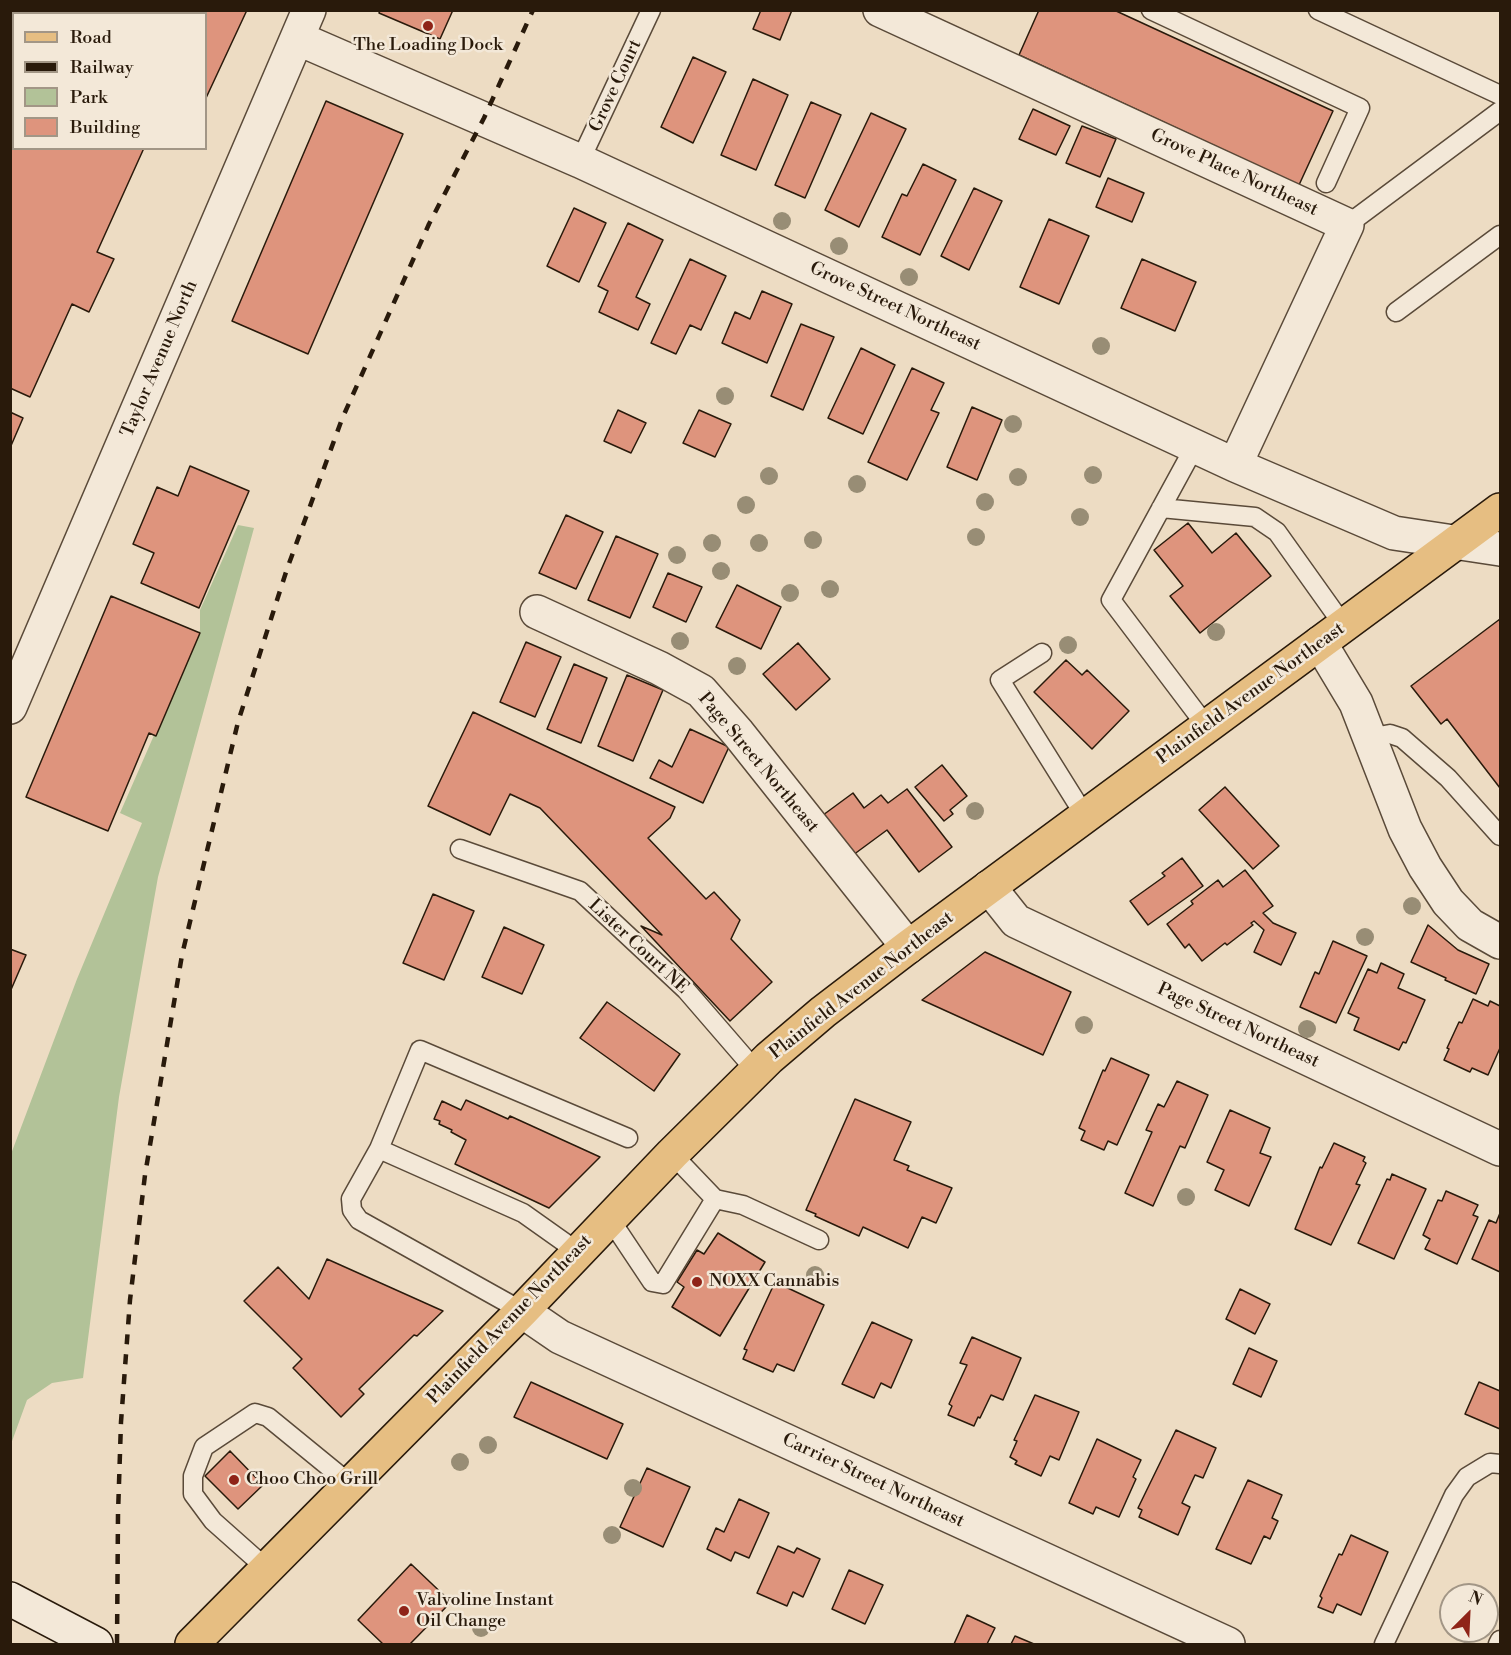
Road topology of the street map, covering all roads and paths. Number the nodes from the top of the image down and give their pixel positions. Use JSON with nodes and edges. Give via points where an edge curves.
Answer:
{"nodes":[{"id":1,"x":651,"y":10,"type":"edge"},
{"id":2,"x":880,"y":10,"type":"edge"},
{"id":3,"x":1151,"y":10,"type":"edge"},
{"id":4,"x":1318,"y":10,"type":"edge"},
{"id":5,"x":303,"y":24,"type":"edge"},
{"id":6,"x":1500,"y":95,"type":"edge"},
{"id":7,"x":1500,"y":111,"type":"edge"},
{"id":8,"x":580,"y":161,"type":"junction"},
{"id":9,"x":1326,"y":183,"type":"dead end"},
{"id":10,"x":1347,"y":225,"type":"junction"},
{"id":11,"x":1500,"y":235,"type":"edge"},
{"id":12,"x":1396,"y":312,"type":"dead end"},
{"id":13,"x":1195,"y":446,"type":"junction"},
{"id":14,"x":1235,"y":465,"type":"junction"},
{"id":15,"x":1161,"y":508,"type":"junction"},
{"id":16,"x":1500,"y":510,"type":"edge"},
{"id":17,"x":1456,"y":542,"type":"junction"},
{"id":18,"x":1500,"y":549,"type":"edge"},
{"id":19,"x":537,"y":612,"type":"dead end"},
{"id":20,"x":1332,"y":634,"type":"junction"},
{"id":21,"x":1042,"y":653,"type":"dead end"},
{"id":22,"x":10,"y":707,"type":"edge"},
{"id":23,"x":1207,"y":727,"type":"junction"},
{"id":24,"x":1368,"y":738,"type":"junction"},
{"id":25,"x":1085,"y":816,"type":"junction"},
{"id":26,"x":1500,"y":836,"type":"edge"},
{"id":27,"x":460,"y":849,"type":"dead end"},
{"id":28,"x":989,"y":887,"type":"junction"},
{"id":29,"x":1500,"y":942,"type":"edge"},
{"id":30,"x":908,"y":947,"type":"junction"},
{"id":31,"x":756,"y":1071,"type":"junction"},
{"id":32,"x":628,"y":1138,"type":"dead end"},
{"id":33,"x":379,"y":1149,"type":"junction"},
{"id":34,"x":1500,"y":1149,"type":"edge"},
{"id":35,"x":672,"y":1154,"type":"junction"},
{"id":36,"x":716,"y":1198,"type":"junction"},
{"id":37,"x":610,"y":1219,"type":"junction"},
{"id":38,"x":819,"y":1239,"type":"dead end"},
{"id":39,"x":578,"y":1251,"type":"junction"},
{"id":40,"x":522,"y":1311,"type":"junction"},
{"id":41,"x":1500,"y":1464,"type":"edge"},
{"id":42,"x":350,"y":1484,"type":"junction"},
{"id":43,"x":267,"y":1569,"type":"junction"},
{"id":44,"x":10,"y":1599,"type":"edge"},
{"id":45,"x":1500,"y":1640,"type":"edge"},
{"id":46,"x":96,"y":1644,"type":"edge"},
{"id":47,"x":192,"y":1644,"type":"edge"},
{"id":48,"x":1228,"y":1644,"type":"edge"},
{"id":49,"x":1384,"y":1644,"type":"edge"},
{"id":50,"x":1498,"y":1644,"type":"edge"}],
"edges":[{"from":1,"to":8,"type":"lane","name":"Grove Court"},
{"from":2,"to":10,"type":"street","name":"Grove Place Northeast"},
{"from":3,"to":9,"type":"lane","via":[[1360,108]]},
{"from":4,"to":6,"type":"lane"},
{"from":5,"to":8,"type":"street","name":"Grove Street Northeast"},
{"from":5,"to":22,"type":"street","name":"Taylor Avenue North"},
{"from":7,"to":10,"type":"lane"},
{"from":8,"to":13,"type":"street","name":"Grove Street Northeast"},
{"from":10,"to":14,"type":"street"},
{"from":11,"to":12,"type":"lane"},
{"from":13,"to":14,"type":"street","name":"Grove Street Northeast"},
{"from":13,"to":15,"type":"lane"},
{"from":14,"to":17,"type":"street","name":"Grove Street Northeast","via":[[1394,533]]},
{"from":15,"to":20,"type":"lane","via":[[1255,518],[1277,532]]},
{"from":15,"to":23,"type":"lane","via":[[1110,600]]},
{"from":16,"to":17,"type":"main road","name":"Plainfield Avenue Northeast"},
{"from":17,"to":18,"type":"street","name":"Grove Street Northeast"},
{"from":17,"to":20,"type":"main road","name":"Plainfield Avenue Northeast"},
{"from":19,"to":30,"type":"street","name":"Page Street Northeast","via":[[701,691]]},
{"from":20,"to":23,"type":"main road","name":"Plainfield Avenue Northeast"},
{"from":20,"to":24,"type":"street"},
{"from":21,"to":25,"type":"lane","via":[[1000,680]]},
{"from":23,"to":25,"type":"main road","name":"Plainfield Avenue Northeast"},
{"from":24,"to":26,"type":"lane","via":[[1390,734],[1402,738],[1448,778]]},
{"from":24,"to":29,"type":"street","via":[[1425,867],[1448,902],[1470,925]]},
{"from":25,"to":28,"type":"main road","name":"Plainfield Avenue Northeast"},
{"from":27,"to":31,"type":"lane","name":"Lister Court NE","via":[[579,891],[686,990]]},
{"from":28,"to":30,"type":"main road","name":"Plainfield Avenue Northeast"},
{"from":28,"to":34,"type":"street","name":"Page Street Northeast","via":[[1016,921]]},
{"from":30,"to":31,"type":"main road","name":"Plainfield Avenue Northeast","via":[[823,1012]]},
{"from":31,"to":35,"type":"main road","name":"Plainfield Avenue Northeast"},
{"from":32,"to":33,"type":"lane","via":[[420,1050]]},
{"from":33,"to":39,"type":"lane","via":[[523,1213]]},
{"from":33,"to":40,"type":"lane","via":[[351,1199],[359,1220]]},
{"from":35,"to":36,"type":"lane"},
{"from":35,"to":37,"type":"main road","name":"Plainfield Avenue Northeast"},
{"from":36,"to":37,"type":"lane","via":[[663,1284],[652,1282]]},
{"from":36,"to":38,"type":"lane","via":[[743,1205]]},
{"from":37,"to":39,"type":"main road","name":"Plainfield Avenue Northeast"},
{"from":39,"to":40,"type":"main road","name":"Plainfield Avenue Northeast"},
{"from":40,"to":42,"type":"main road","name":"Plainfield Avenue Northeast"},
{"from":40,"to":48,"type":"street","name":"Carrier Street Northeast","via":[[560,1337]]},
{"from":41,"to":49,"type":"lane","via":[[1490,1463],[1467,1477],[1454,1495]]},
{"from":42,"to":43,"type":"main road","name":"Plainfield Avenue Northeast"},
{"from":42,"to":43,"type":"lane","via":[[268,1417],[255,1413],[204,1447],[193,1476],[193,1494],[213,1521]]},
{"from":43,"to":47,"type":"main road","name":"Plainfield Avenue Northeast"},
{"from":44,"to":46,"type":"street"},
{"from":45,"to":50,"type":"lane"}]}
